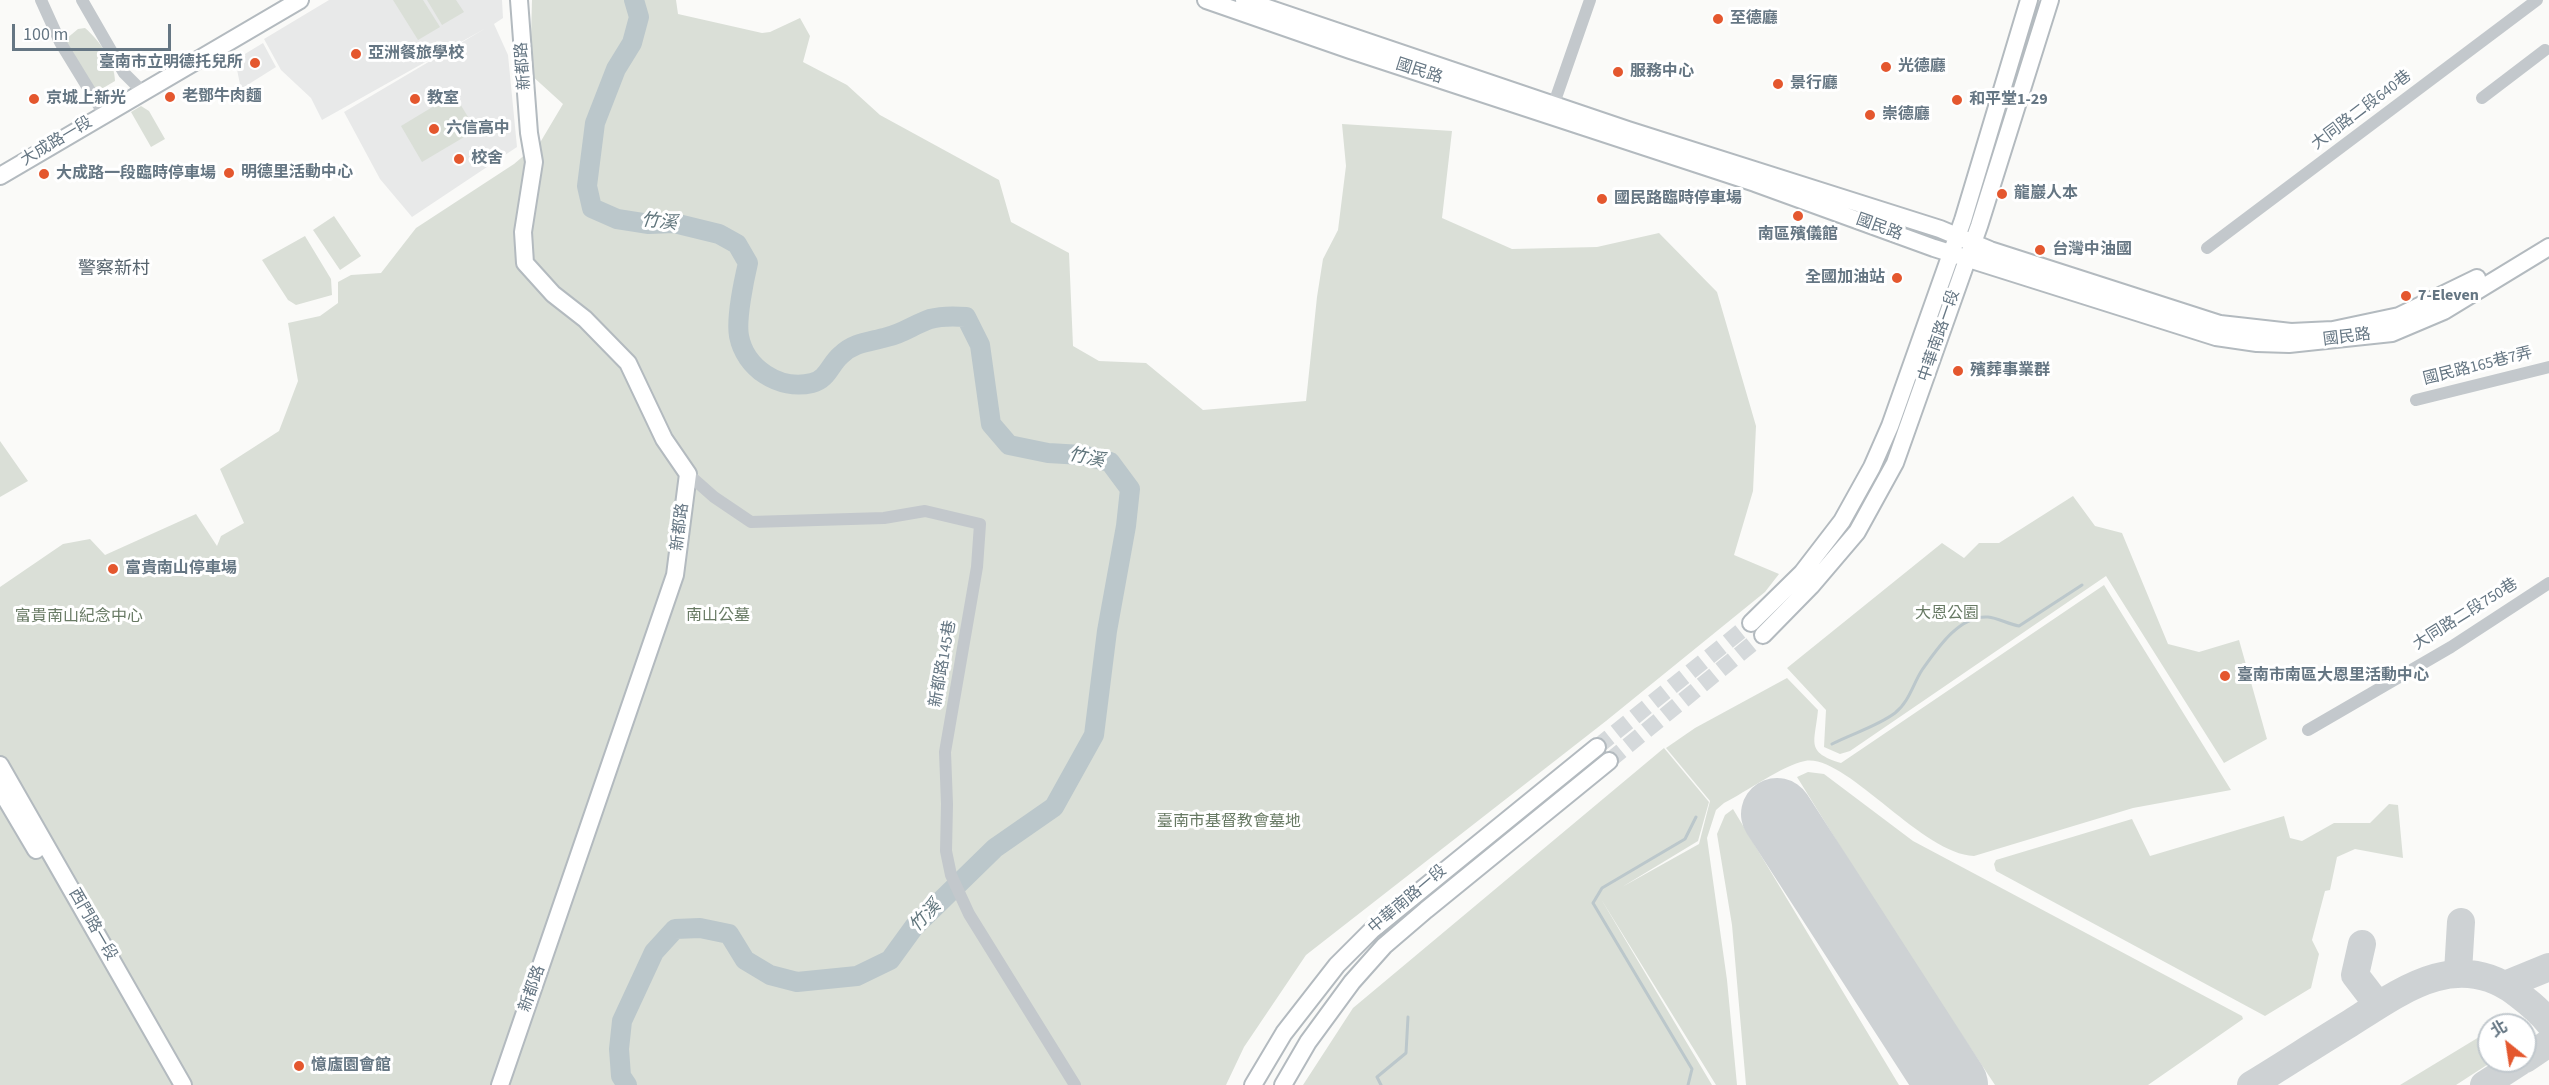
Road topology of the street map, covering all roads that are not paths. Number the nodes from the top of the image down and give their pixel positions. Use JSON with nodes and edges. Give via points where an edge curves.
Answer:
{"nodes":[{"id":1,"x":41,"y":0,"type":"edge"},
{"id":2,"x":82,"y":0,"type":"edge"},
{"id":3,"x":300,"y":0,"type":"edge"},
{"id":4,"x":519,"y":0,"type":"edge"},
{"id":5,"x":1206,"y":0,"type":"edge"},
{"id":6,"x":1244,"y":0,"type":"edge"},
{"id":7,"x":1590,"y":0,"type":"edge"},
{"id":8,"x":2029,"y":0,"type":"edge"},
{"id":9,"x":2050,"y":0,"type":"edge"},
{"id":10,"x":2537,"y":0,"type":"edge"},
{"id":11,"x":2545,"y":50,"type":"dead end"},
{"id":12,"x":143,"y":92,"type":"junction"},
{"id":13,"x":2482,"y":98,"type":"dead end"},
{"id":14,"x":1552,"y":110,"type":"junction"},
{"id":15,"x":104,"y":114,"type":"junction"},
{"id":16,"x":0,"y":176,"type":"edge"},
{"id":17,"x":2549,"y":233,"type":"edge"},
{"id":18,"x":1961,"y":247,"type":"junction"},
{"id":19,"x":2549,"y":247,"type":"edge"},
{"id":20,"x":2207,"y":248,"type":"dead end"},
{"id":21,"x":2549,"y":367,"type":"edge"},
{"id":22,"x":2416,"y":400,"type":"dead end"},
{"id":23,"x":688,"y":474,"type":"junction"},
{"id":24,"x":2549,"y":583,"type":"edge"},
{"id":25,"x":1751,"y":623,"type":"tunnel mouth"},
{"id":26,"x":1763,"y":635,"type":"tunnel mouth"},
{"id":27,"x":2308,"y":730,"type":"dead end"},
{"id":28,"x":1597,"y":747,"type":"tunnel mouth"},
{"id":29,"x":1610,"y":761,"type":"tunnel mouth"},
{"id":30,"x":0,"y":765,"type":"edge"},
{"id":31,"x":0,"y":789,"type":"edge"},
{"id":32,"x":172,"y":1085,"type":"edge"},
{"id":33,"x":183,"y":1085,"type":"edge"},
{"id":34,"x":500,"y":1085,"type":"edge"},
{"id":35,"x":1075,"y":1085,"type":"edge"},
{"id":36,"x":1253,"y":1085,"type":"edge"},
{"id":37,"x":1283,"y":1085,"type":"edge"}],
"edges":[{"from":1,"to":15,"type":"street","via":[[60,42]]},
{"from":2,"to":12,"type":"street","via":[[124,73]]},
{"from":3,"to":12,"type":"street","name":"大成路一段"},
{"from":4,"to":23,"type":"street","name":"新都路","via":[[534,162],[523,232],[525,263],[628,363],[664,439]]},
{"from":5,"to":14,"type":"street","name":"國民路","via":[[1350,50]]},
{"from":6,"to":14,"type":"street","name":"國民路"},
{"from":7,"to":14,"type":"street"},
{"from":8,"to":18,"type":"street","name":"中華南路一段"},
{"from":9,"to":18,"type":"street","name":"中華南路一段"},
{"from":10,"to":20,"type":"street","name":"大同路二段640巷"},
{"from":11,"to":13,"type":"street"},
{"from":12,"to":15,"type":"street","name":"大成路一段"},
{"from":14,"to":18,"type":"street","name":"國民路","via":[[1940,229]]},
{"from":15,"to":16,"type":"street","name":"大成路一段"},
{"from":17,"to":18,"type":"street","name":"國民路","via":[[2463,287],[2410,312],[2333,330],[2290,332],[2220,324]]},
{"from":18,"to":19,"type":"street","name":"國民路","via":[[2216,337],[2289,344],[2402,330],[2444,311]]},
{"from":18,"to":25,"type":"street","name":"中華南路一段","via":[[1890,426],[1842,521],[1802,573]]},
{"from":18,"to":26,"type":"street","name":"中華南路一段","via":[[1914,413],[1894,463],[1850,541]]},
{"from":21,"to":22,"type":"street","name":"國民路165巷7弄"},
{"from":23,"to":34,"type":"street","name":"新都路","via":[[675,575]]},
{"from":23,"to":35,"type":"street","name":"新都路145巷","via":[[751,522],[884,518],[925,511],[980,524],[977,567],[945,752],[946,850],[951,875],[969,914]]},
{"from":24,"to":27,"type":"street","name":"大同路二段750巷"},
{"from":28,"to":36,"type":"street","name":"中華南路一段","via":[[1372,930],[1337,965],[1284,1033]]},
{"from":29,"to":37,"type":"street","name":"中華南路一段","via":[[1384,946],[1352,982]]},
{"from":30,"to":33,"type":"street","name":"西門路一段"},
{"from":31,"to":32,"type":"street","name":"西門路一段"}]}
